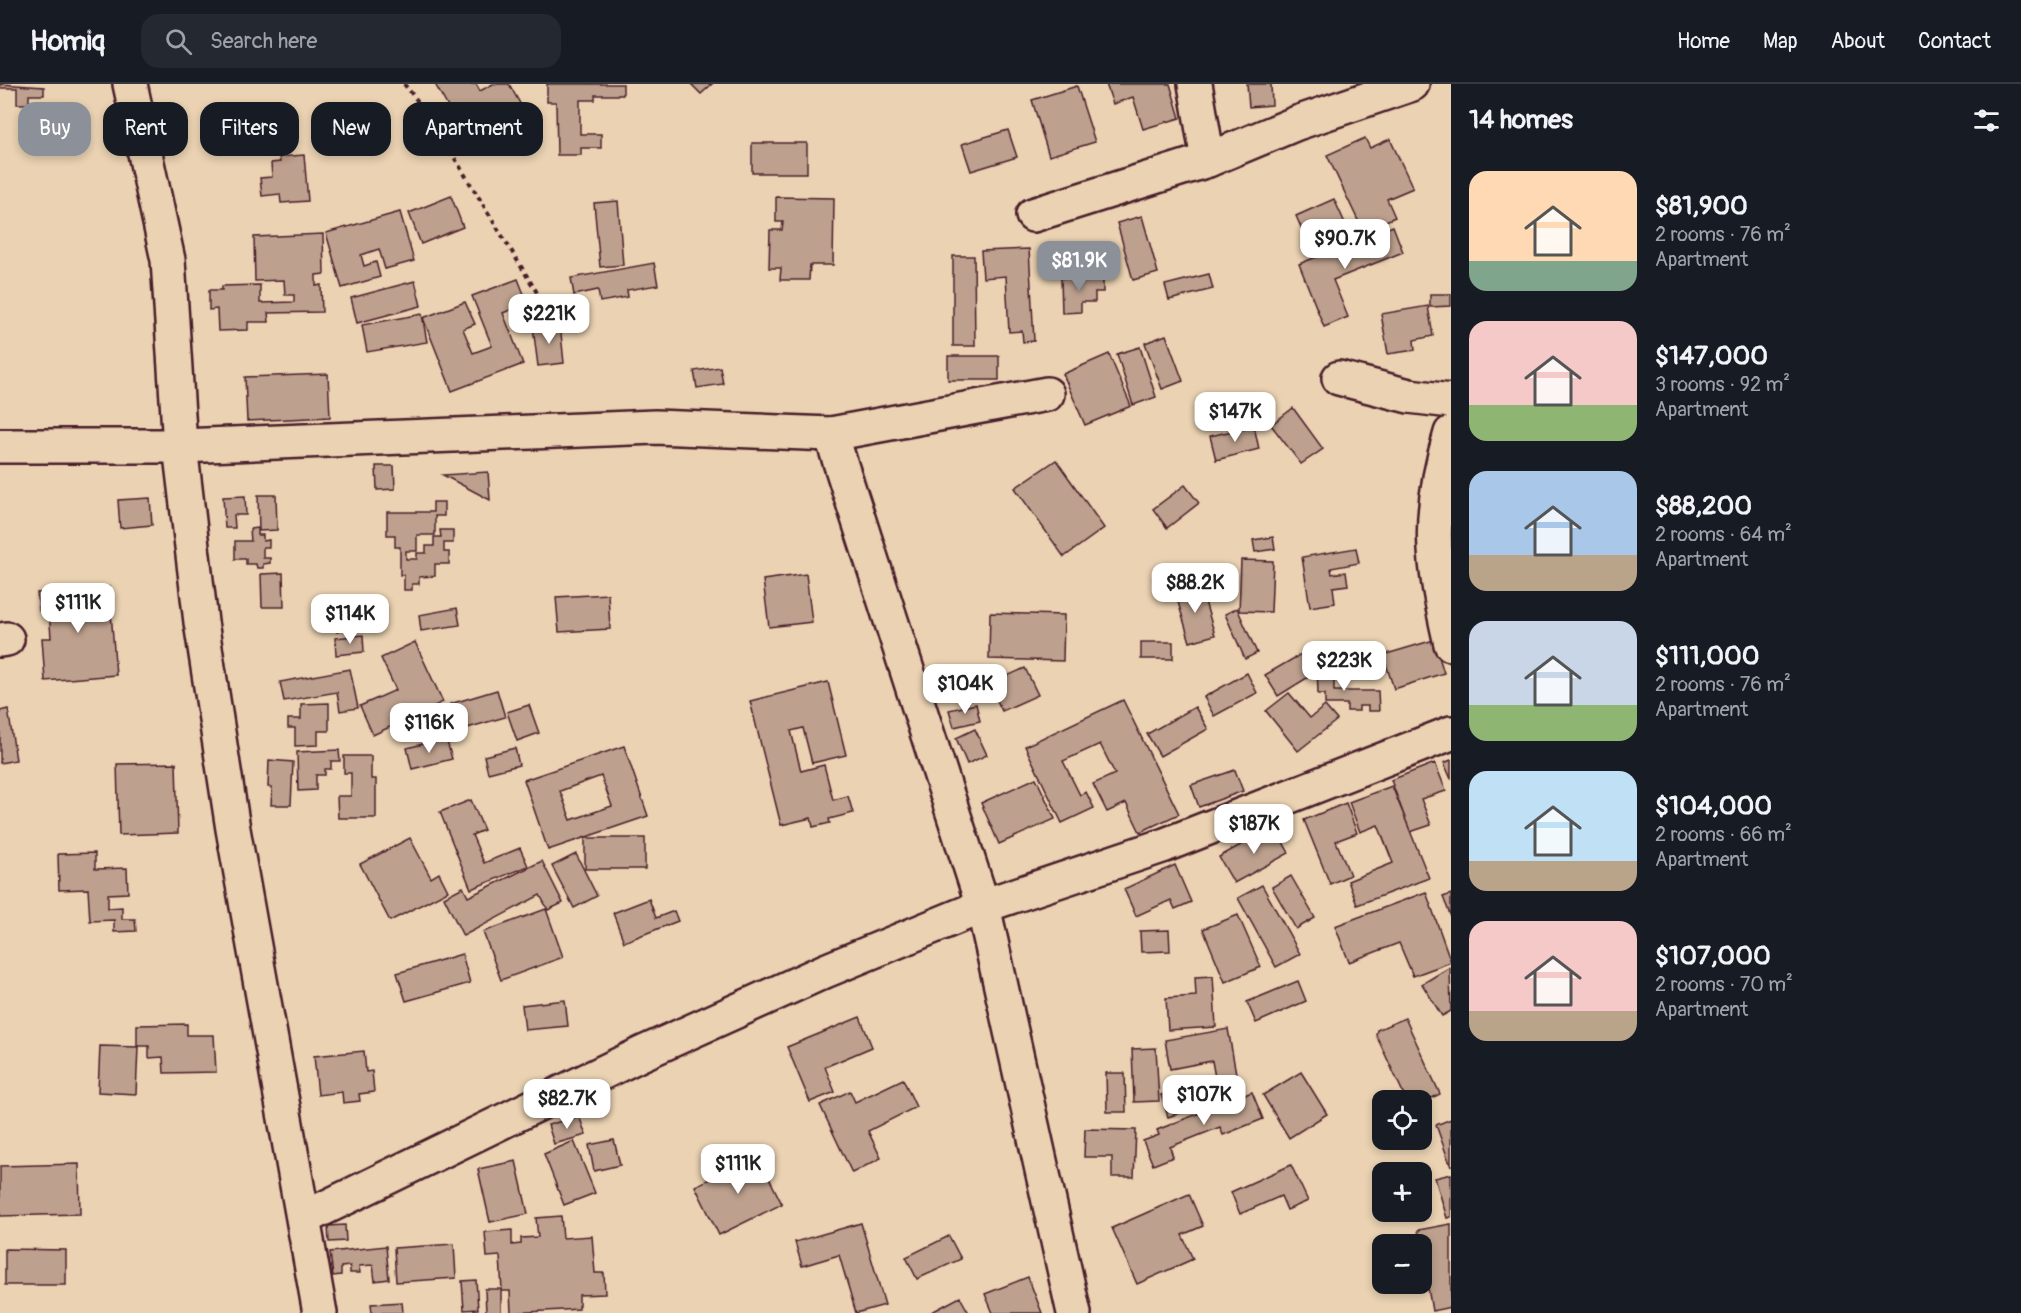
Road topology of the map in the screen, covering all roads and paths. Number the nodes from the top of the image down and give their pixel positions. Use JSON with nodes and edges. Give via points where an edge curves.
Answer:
{"nodes":[{"id":1,"x":130,"y":84,"type":"edge"},
{"id":2,"x":404,"y":84,"type":"edge"},
{"id":3,"x":1195,"y":84,"type":"edge"},
{"id":4,"x":1412,"y":84,"type":"edge"},
{"id":5,"x":1208,"y":160,"type":"junction"},
{"id":6,"x":1033,"y":215,"type":"dead end"},
{"id":7,"x":544,"y":304,"type":"dead end"},
{"id":8,"x":1339,"y":378,"type":"dead end"},
{"id":9,"x":1047,"y":394,"type":"dead end"},
{"id":10,"x":1451,"y":401,"type":"edge"},
{"id":11,"x":1451,"y":433,"type":"edge"},
{"id":12,"x":831,"y":434,"type":"junction"},
{"id":13,"x":0,"y":446,"type":"edge"},
{"id":14,"x":180,"y":447,"type":"junction"},
{"id":15,"x":1451,"y":644,"type":"edge"},
{"id":16,"x":1451,"y":734,"type":"edge"},
{"id":17,"x":983,"y":906,"type":"junction"},
{"id":18,"x":304,"y":1218,"type":"junction"},
{"id":19,"x":320,"y":1313,"type":"edge"},
{"id":20,"x":1074,"y":1313,"type":"edge"}],
"edges":[{"from":1,"to":14,"type":"street","via":[[168,260]]},
{"from":2,"to":7,"type":"path","via":[[427,113]]},
{"from":3,"to":5,"type":"street"},
{"from":4,"to":5,"type":"street","via":[[1297,123]]},
{"from":5,"to":6,"type":"street"},
{"from":8,"to":10,"type":"street","via":[[1409,396]]},
{"from":9,"to":12,"type":"street"},
{"from":11,"to":15,"type":"street","via":[[1439,473],[1433,551]]},
{"from":12,"to":14,"type":"street","via":[[655,427]]},
{"from":12,"to":17,"type":"street"},
{"from":13,"to":14,"type":"street"},
{"from":14,"to":18,"type":"street","via":[[232,829]]},
{"from":16,"to":17,"type":"street","via":[[1165,845]]},
{"from":17,"to":18,"type":"street","via":[[825,971],[641,1054]]},
{"from":17,"to":20,"type":"street"},
{"from":18,"to":19,"type":"street"}]}
